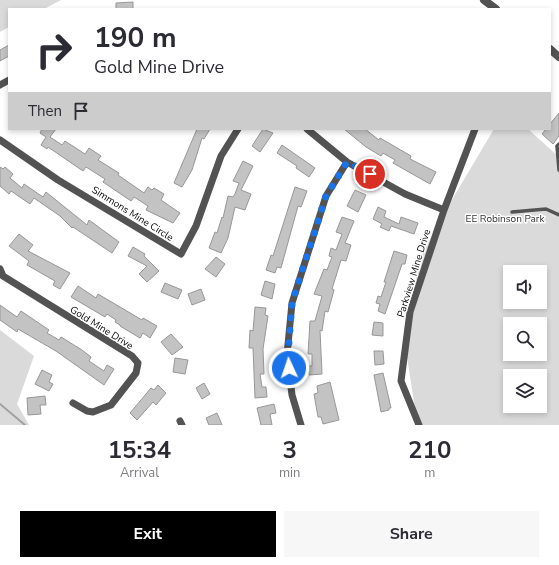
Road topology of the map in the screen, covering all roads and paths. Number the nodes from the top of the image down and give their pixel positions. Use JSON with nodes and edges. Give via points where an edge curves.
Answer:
{"nodes":[{"id":1,"x":484,"y":0,"type":"edge"},
{"id":2,"x":495,"y":8,"type":"edge"},
{"id":3,"x":551,"y":50,"type":"edge"},
{"id":4,"x":559,"y":57,"type":"edge"},
{"id":5,"x":237,"y":130,"type":"edge"},
{"id":6,"x":307,"y":130,"type":"edge"},
{"id":7,"x":475,"y":130,"type":"edge"},
{"id":8,"x":0,"y":140,"type":"edge"},
{"id":9,"x":559,"y":144,"type":"edge"},
{"id":10,"x":347,"y":162,"type":"junction"},
{"id":11,"x":559,"y":170,"type":"edge"},
{"id":12,"x":444,"y":210,"type":"junction"},
{"id":13,"x":512,"y":212,"type":"dead end"},
{"id":14,"x":559,"y":215,"type":"edge"},
{"id":15,"x":0,"y":269,"type":"edge"},
{"id":16,"x":73,"y":403,"type":"dead end"},
{"id":17,"x":301,"y":425,"type":"edge"},
{"id":18,"x":419,"y":425,"type":"edge"}],
"edges":[{"from":1,"to":2,"type":"street"},
{"from":3,"to":4,"type":"street"},
{"from":5,"to":8,"type":"street","name":"Simmons Mine Circle","via":[[221,156],[196,226],[181,254],[58,180]]},
{"from":6,"to":10,"type":"street"},
{"from":7,"to":12,"type":"street","name":"Parkview Mine Drive"},
{"from":9,"to":11,"type":"lane"},
{"from":10,"to":12,"type":"street","via":[[405,194]]},
{"from":10,"to":17,"type":"street","via":[[326,196],[292,303],[288,355],[292,395]]},
{"from":12,"to":18,"type":"street","name":"Parkview Mine Drive","via":[[410,312],[401,381]]},
{"from":13,"to":14,"type":"lane","via":[[546,210]]},
{"from":15,"to":16,"type":"street","name":"Gold Mine Drive","via":[[3,276],[132,356],[138,363],[136,373],[111,405],[93,412]]}]}
